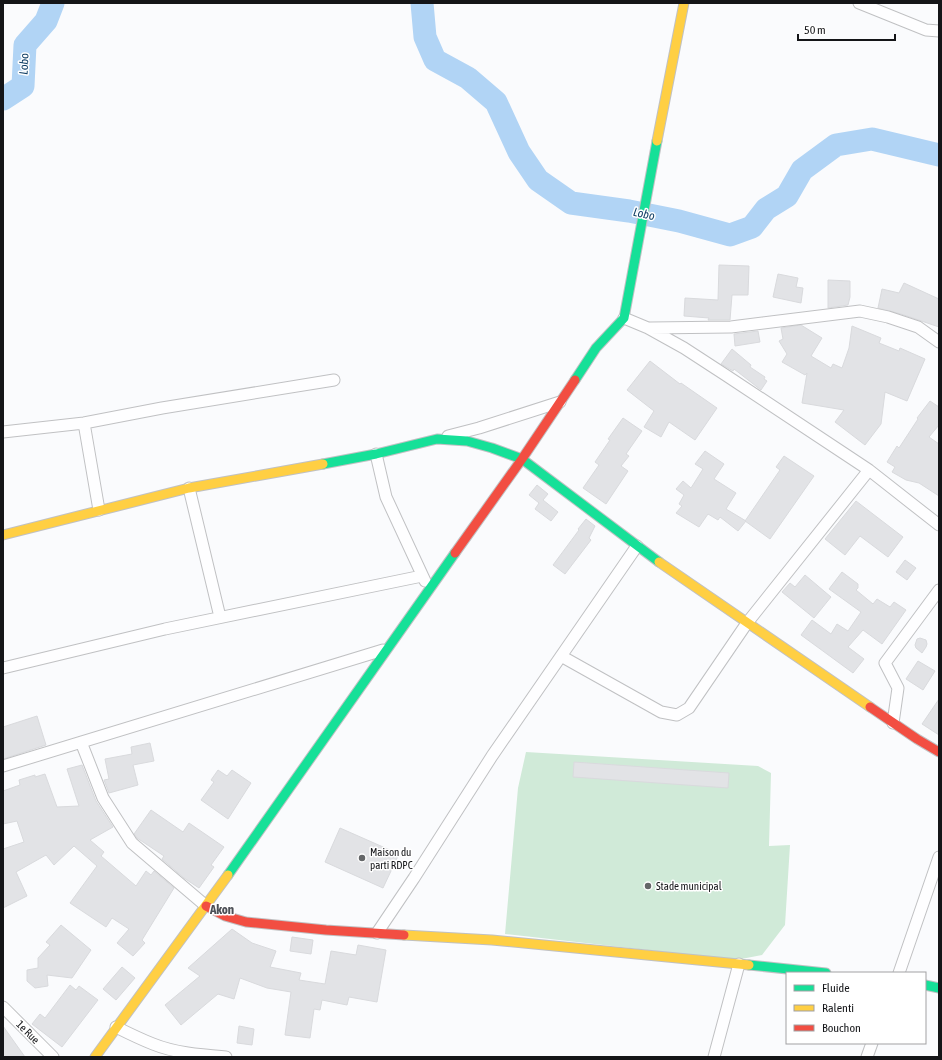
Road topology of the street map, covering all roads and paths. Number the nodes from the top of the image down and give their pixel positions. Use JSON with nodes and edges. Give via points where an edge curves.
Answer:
{"nodes":[{"id":1,"x":684,"y":3,"type":"edge"},
{"id":2,"x":859,"y":3,"type":"edge"},
{"id":3,"x":939,"y":31,"type":"edge"},
{"id":4,"x":624,"y":318,"type":"junction"},
{"id":5,"x":648,"y":328,"type":"junction"},
{"id":6,"x":939,"y":342,"type":"edge"},
{"id":7,"x":334,"y":380,"type":"dead end"},
{"id":8,"x":562,"y":401,"type":"junction"},
{"id":9,"x":84,"y":423,"type":"junction"},
{"id":10,"x":3,"y":432,"type":"edge"},
{"id":11,"x":437,"y":439,"type":"junction"},
{"id":12,"x":376,"y":454,"type":"junction"},
{"id":13,"x":522,"y":459,"type":"junction"},
{"id":14,"x":869,"y":470,"type":"junction"},
{"id":15,"x":189,"y":488,"type":"junction"},
{"id":16,"x":98,"y":510,"type":"junction"},
{"id":17,"x":939,"y":525,"type":"edge"},
{"id":18,"x":3,"y":535,"type":"edge"},
{"id":19,"x":637,"y":546,"type":"junction"},
{"id":20,"x":422,"y":576,"type":"junction"},
{"id":21,"x":429,"y":588,"type":"junction"},
{"id":22,"x":939,"y":590,"type":"edge"},
{"id":23,"x":220,"y":617,"type":"junction"},
{"id":24,"x":747,"y":623,"type":"junction"},
{"id":25,"x":386,"y":650,"type":"junction"},
{"id":26,"x":561,"y":656,"type":"junction"},
{"id":27,"x":3,"y":668,"type":"edge"},
{"id":28,"x":893,"y":722,"type":"junction"},
{"id":29,"x":82,"y":742,"type":"junction"},
{"id":30,"x":939,"y":752,"type":"edge"},
{"id":31,"x":3,"y":766,"type":"edge"},
{"id":32,"x":939,"y":857,"type":"edge"},
{"id":33,"x":206,"y":906,"type":"junction"},
{"id":34,"x":377,"y":933,"type":"junction"},
{"id":35,"x":739,"y":964,"type":"junction"},
{"id":36,"x":816,"y":972,"type":"edge"},
{"id":37,"x":899,"y":972,"type":"edge"},
{"id":38,"x":926,"y":985,"type":"edge"},
{"id":39,"x":939,"y":988,"type":"edge"},
{"id":40,"x":3,"y":1007,"type":"edge"},
{"id":41,"x":116,"y":1027,"type":"junction"},
{"id":42,"x":872,"y":1044,"type":"edge"},
{"id":43,"x":199,"y":1056,"type":"edge"},
{"id":44,"x":52,"y":1057,"type":"edge"},
{"id":45,"x":95,"y":1057,"type":"edge"},
{"id":46,"x":226,"y":1057,"type":"edge"},
{"id":47,"x":714,"y":1057,"type":"edge"},
{"id":48,"x":867,"y":1057,"type":"edge"}],
"edges":[{"from":1,"to":4,"type":"main road"},
{"from":2,"to":3,"type":"street","via":[[926,30]]},
{"from":4,"to":5,"type":"street"},
{"from":4,"to":8,"type":"main road","via":[[596,348]]},
{"from":5,"to":6,"type":"street","via":[[731,327],[860,311],[918,327]]},
{"from":5,"to":14,"type":"street","via":[[684,348]]},
{"from":7,"to":9,"type":"street"},
{"from":8,"to":11,"type":"street"},
{"from":8,"to":13,"type":"main road"},
{"from":9,"to":10,"type":"street"},
{"from":9,"to":16,"type":"street"},
{"from":11,"to":12,"type":"main road"},
{"from":11,"to":13,"type":"main road","via":[[467,441]]},
{"from":12,"to":15,"type":"main road"},
{"from":12,"to":20,"type":"street","via":[[386,497]]},
{"from":13,"to":19,"type":"main road"},
{"from":13,"to":21,"type":"main road"},
{"from":14,"to":17,"type":"street"},
{"from":14,"to":24,"type":"street"},
{"from":15,"to":16,"type":"main road"},
{"from":15,"to":23,"type":"street"},
{"from":16,"to":18,"type":"main road"},
{"from":19,"to":24,"type":"main road"},
{"from":19,"to":26,"type":"street"},
{"from":20,"to":21,"type":"street"},
{"from":20,"to":23,"type":"street"},
{"from":21,"to":25,"type":"main road"},
{"from":22,"to":28,"type":"street","via":[[885,663],[898,688]]},
{"from":23,"to":27,"type":"street"},
{"from":24,"to":26,"type":"street","via":[[689,708],[676,715],[661,712]]},
{"from":24,"to":28,"type":"main road"},
{"from":25,"to":29,"type":"street"},
{"from":25,"to":33,"type":"main road"},
{"from":26,"to":34,"type":"street","via":[[492,756]]},
{"from":28,"to":30,"type":"main road"},
{"from":29,"to":31,"type":"street"},
{"from":29,"to":33,"type":"street","via":[[104,798],[132,843]]},
{"from":32,"to":37,"type":"street"},
{"from":33,"to":34,"type":"main road","via":[[225,916],[246,922]]},
{"from":33,"to":41,"type":"main road"},
{"from":34,"to":35,"type":"main road","via":[[492,940]]},
{"from":35,"to":36,"type":"main road"},
{"from":35,"to":47,"type":"street"},
{"from":38,"to":39,"type":"main road"},
{"from":40,"to":44,"type":"street","name":"1e Rue"},
{"from":41,"to":43,"type":"street","via":[[154,1045]]},
{"from":41,"to":45,"type":"main road"},
{"from":42,"to":48,"type":"street"},
{"from":43,"to":46,"type":"street"}]}
